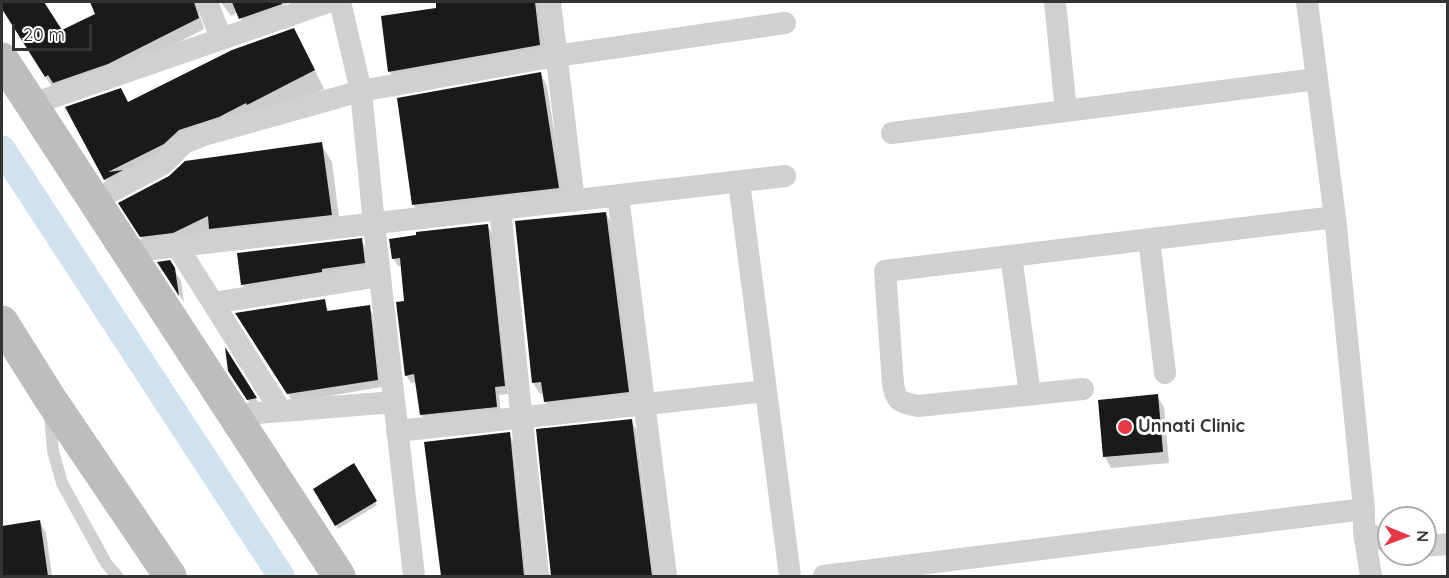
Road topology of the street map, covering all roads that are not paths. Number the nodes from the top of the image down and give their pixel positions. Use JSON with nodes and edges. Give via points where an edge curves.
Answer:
{"nodes":[{"id":1,"x":207,"y":2,"type":"edge"},
{"id":2,"x":328,"y":2,"type":"edge"},
{"id":3,"x":340,"y":2,"type":"edge"},
{"id":4,"x":550,"y":2,"type":"edge"},
{"id":5,"x":1055,"y":2,"type":"edge"},
{"id":6,"x":1307,"y":2,"type":"edge"},
{"id":7,"x":785,"y":23,"type":"dead end"},
{"id":8,"x":221,"y":38,"type":"junction"},
{"id":9,"x":556,"y":56,"type":"junction"},
{"id":10,"x":2,"y":59,"type":"edge"},
{"id":11,"x":1317,"y":79,"type":"junction"},
{"id":12,"x":362,"y":91,"type":"junction"},
{"id":13,"x":30,"y":105,"type":"junction"},
{"id":14,"x":1066,"y":111,"type":"junction"},
{"id":15,"x":892,"y":133,"type":"dead end"},
{"id":16,"x":785,"y":176,"type":"dead end"},
{"id":17,"x":739,"y":182,"type":"junction"},
{"id":18,"x":618,"y":196,"type":"junction"},
{"id":19,"x":93,"y":201,"type":"junction"},
{"id":20,"x":574,"y":201,"type":"junction"},
{"id":21,"x":500,"y":210,"type":"junction"},
{"id":22,"x":1335,"y":217,"type":"junction"},
{"id":23,"x":374,"y":224,"type":"junction"},
{"id":24,"x":1149,"y":239,"type":"junction"},
{"id":25,"x":177,"y":246,"type":"junction"},
{"id":26,"x":126,"y":252,"type":"junction"},
{"id":27,"x":1011,"y":256,"type":"junction"},
{"id":28,"x":380,"y":276,"type":"junction"},
{"id":29,"x":213,"y":303,"type":"junction"},
{"id":30,"x":2,"y":322,"type":"edge"},
{"id":31,"x":1165,"y":373,"type":"dead end"},
{"id":32,"x":1083,"y":389,"type":"dead end"},
{"id":33,"x":766,"y":391,"type":"junction"},
{"id":34,"x":1030,"y":394,"type":"junction"},
{"id":35,"x":49,"y":397,"type":"junction"},
{"id":36,"x":394,"y":402,"type":"junction"},
{"id":37,"x":644,"y":404,"type":"junction"},
{"id":38,"x":281,"y":411,"type":"junction"},
{"id":39,"x":233,"y":415,"type":"junction"},
{"id":40,"x":520,"y":417,"type":"junction"},
{"id":41,"x":397,"y":430,"type":"junction"},
{"id":42,"x":1364,"y":509,"type":"junction"},
{"id":43,"x":1364,"y":532,"type":"junction"},
{"id":44,"x":1377,"y":537,"type":"edge"},
{"id":45,"x":117,"y":576,"type":"edge"},
{"id":46,"x":170,"y":576,"type":"edge"},
{"id":47,"x":339,"y":576,"type":"edge"},
{"id":48,"x":414,"y":576,"type":"edge"},
{"id":49,"x":538,"y":576,"type":"edge"},
{"id":50,"x":666,"y":576,"type":"edge"},
{"id":51,"x":790,"y":576,"type":"edge"},
{"id":52,"x":838,"y":576,"type":"edge"},
{"id":53,"x":1371,"y":576,"type":"edge"}],
"edges":[{"from":1,"to":8,"type":"street"},
{"from":2,"to":8,"type":"street"},
{"from":3,"to":12,"type":"street"},
{"from":4,"to":9,"type":"street"},
{"from":5,"to":14,"type":"street"},
{"from":6,"to":11,"type":"street"},
{"from":7,"to":9,"type":"street"},
{"from":8,"to":13,"type":"street"},
{"from":9,"to":12,"type":"street"},
{"from":9,"to":20,"type":"street"},
{"from":10,"to":13,"type":"main road"},
{"from":11,"to":14,"type":"street"},
{"from":11,"to":22,"type":"street"},
{"from":12,"to":19,"type":"street","via":[[184,143],[163,164]]},
{"from":12,"to":23,"type":"street"},
{"from":13,"to":19,"type":"main road"},
{"from":14,"to":15,"type":"street"},
{"from":16,"to":17,"type":"street"},
{"from":17,"to":18,"type":"street"},
{"from":17,"to":33,"type":"street"},
{"from":18,"to":20,"type":"street"},
{"from":18,"to":37,"type":"street"},
{"from":19,"to":26,"type":"main road"},
{"from":20,"to":21,"type":"street"},
{"from":21,"to":23,"type":"street"},
{"from":21,"to":40,"type":"street"},
{"from":22,"to":24,"type":"street"},
{"from":22,"to":42,"type":"street"},
{"from":23,"to":25,"type":"street"},
{"from":23,"to":28,"type":"street"},
{"from":24,"to":27,"type":"street"},
{"from":24,"to":31,"type":"street"},
{"from":25,"to":26,"type":"street"},
{"from":25,"to":29,"type":"street"},
{"from":26,"to":39,"type":"main road"},
{"from":27,"to":34,"type":"street"},
{"from":27,"to":34,"type":"street","via":[[885,271],[893,384],[895,396],[918,406]]},
{"from":28,"to":29,"type":"street"},
{"from":28,"to":36,"type":"street"},
{"from":29,"to":38,"type":"street"},
{"from":30,"to":35,"type":"main road"},
{"from":32,"to":34,"type":"street"},
{"from":33,"to":37,"type":"street"},
{"from":33,"to":51,"type":"street"},
{"from":35,"to":45,"type":"lane","via":[[53,451],[62,483]]},
{"from":35,"to":46,"type":"main road"},
{"from":36,"to":38,"type":"street"},
{"from":36,"to":41,"type":"street"},
{"from":37,"to":40,"type":"street"},
{"from":37,"to":50,"type":"street"},
{"from":38,"to":39,"type":"street"},
{"from":39,"to":47,"type":"main road"},
{"from":40,"to":41,"type":"street"},
{"from":40,"to":49,"type":"street"},
{"from":41,"to":48,"type":"street"},
{"from":42,"to":43,"type":"street"},
{"from":42,"to":52,"type":"street"},
{"from":43,"to":44,"type":"street"},
{"from":43,"to":53,"type":"street"}]}
